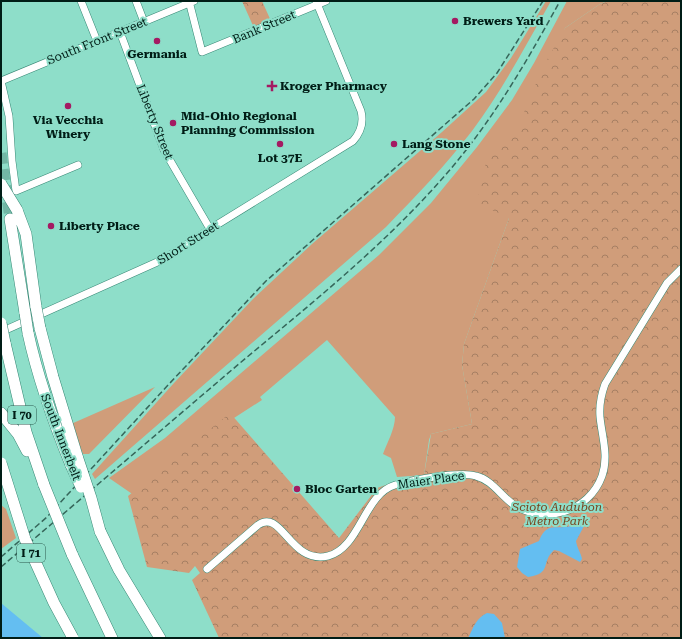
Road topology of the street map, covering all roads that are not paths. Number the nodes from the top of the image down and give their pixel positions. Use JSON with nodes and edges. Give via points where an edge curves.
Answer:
{"nodes":[{"id":1,"x":81,"y":1,"type":"edge"},
{"id":2,"x":136,"y":1,"type":"edge"},
{"id":3,"x":326,"y":1,"type":"edge"},
{"id":4,"x":191,"y":2,"type":"edge"},
{"id":5,"x":317,"y":3,"type":"edge"},
{"id":6,"x":144,"y":22,"type":"junction"},
{"id":7,"x":120,"y":32,"type":"junction"},
{"id":8,"x":98,"y":41,"type":"junction"},
{"id":9,"x":1,"y":81,"type":"edge"},
{"id":10,"x":78,"y":165,"type":"dead end"},
{"id":11,"x":1,"y":184,"type":"edge"},
{"id":12,"x":14,"y":214,"type":"junction"},
{"id":13,"x":210,"y":229,"type":"junction"},
{"id":14,"x":681,"y":269,"type":"edge"},
{"id":15,"x":1,"y":323,"type":"edge"},
{"id":16,"x":1,"y":332,"type":"edge"},
{"id":17,"x":1,"y":413,"type":"edge"},
{"id":18,"x":74,"y":462,"type":"junction"},
{"id":19,"x":1,"y":463,"type":"edge"},
{"id":20,"x":1,"y":482,"type":"edge"},
{"id":21,"x":44,"y":485,"type":"junction"},
{"id":22,"x":7,"y":496,"type":"dead end"},
{"id":23,"x":207,"y":569,"type":"dead end"},
{"id":24,"x":73,"y":638,"type":"edge"},
{"id":25,"x":112,"y":638,"type":"edge"},
{"id":26,"x":160,"y":638,"type":"edge"}],
"edges":[{"from":1,"to":8,"type":"street"},
{"from":2,"to":6,"type":"street"},
{"from":3,"to":5,"type":"street","name":"Bank Street"},
{"from":4,"to":5,"type":"street","name":"Bank Street","via":[[202,52]]},
{"from":4,"to":6,"type":"street","name":"South Front Street"},
{"from":5,"to":13,"type":"street","name":"Short Street","via":[[361,110],[361,130],[353,141]]},
{"from":6,"to":7,"type":"street","name":"South Front Street"},
{"from":7,"to":8,"type":"street","name":"South Front Street"},
{"from":7,"to":13,"type":"street","name":"Liberty Street","via":[[164,150]]},
{"from":8,"to":9,"type":"street","name":"South Front Street"},
{"from":9,"to":10,"type":"street","via":[[9,116],[16,191]]},
{"from":11,"to":12,"type":"highway","bridge":true},
{"from":12,"to":18,"type":"highway","bridge":true,"via":[[26,234],[40,328]]},
{"from":12,"to":18,"type":"highway","name":"South Innerbelt","number":"I 70","bridge":true,"via":[[25,313],[35,363],[43,392]]},
{"from":13,"to":16,"type":"street","name":"Short Street","via":[[156,263]]},
{"from":14,"to":23,"type":"street","name":"Maier Place","via":[[667,283],[606,384],[600,407],[605,453],[604,469],[591,495],[578,506],[555,514],[533,513],[512,503],[492,484],[476,476],[460,474],[429,479],[395,485],[387,489],[375,501],[347,543],[331,555],[308,555],[296,547],[276,525],[265,522],[258,525]]},
{"from":15,"to":21,"type":"highway","number":"I 70","bridge":true,"via":[[26,432]]},
{"from":17,"to":21,"type":"highway","via":[[23,444]]},
{"from":18,"to":26,"type":"highway","name":"South Innerbelt","number":"I 70","bridge":true,"via":[[100,531],[119,570]]},
{"from":19,"to":24,"type":"highway","number":"I 71","bridge":true,"via":[[25,539]]},
{"from":20,"to":22,"type":"street"},
{"from":21,"to":25,"type":"highway","number":"I 70","bridge":true,"via":[[72,554]]}]}
